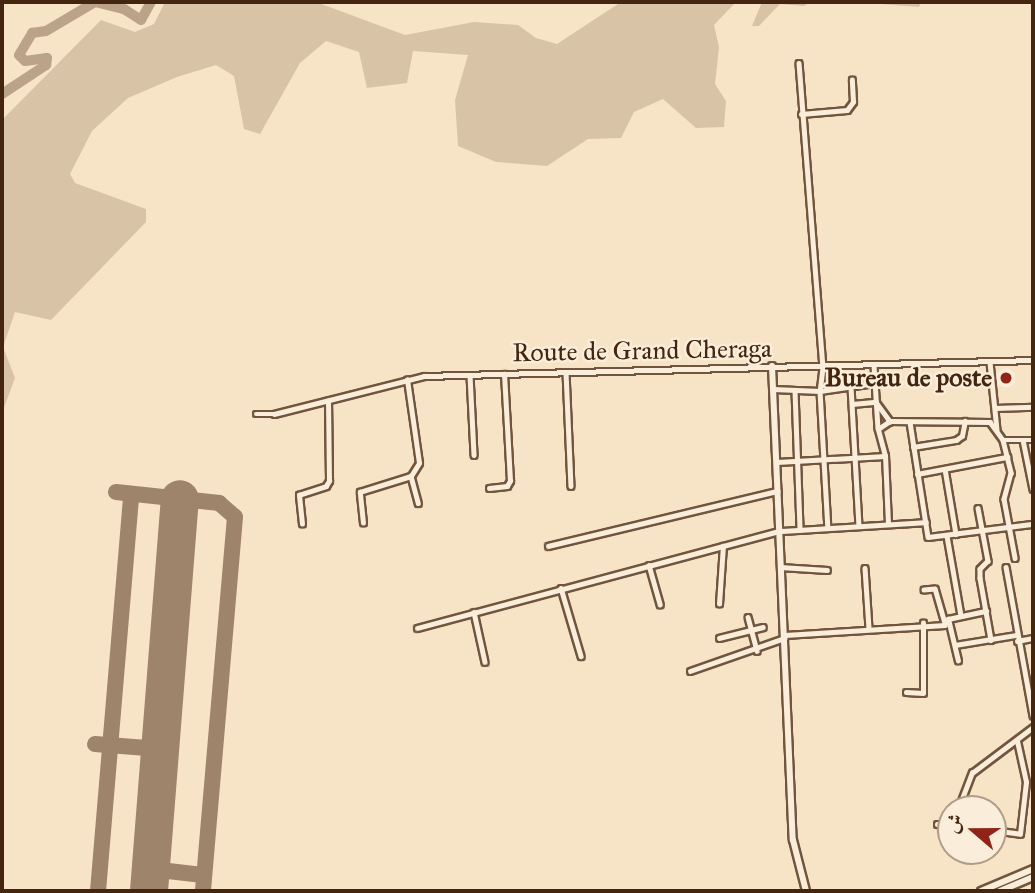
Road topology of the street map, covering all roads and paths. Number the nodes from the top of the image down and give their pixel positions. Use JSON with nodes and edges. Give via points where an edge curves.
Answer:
{"nodes":[{"id":1,"x":799,"y":63,"type":"dead end"},
{"id":2,"x":852,"y":80,"type":"dead end"},
{"id":3,"x":801,"y":114,"type":"junction"},
{"id":4,"x":1033,"y":360,"type":"edge"},
{"id":5,"x":990,"y":362,"type":"junction"},
{"id":6,"x":874,"y":365,"type":"junction"},
{"id":7,"x":772,"y":366,"type":"junction"},
{"id":8,"x":823,"y":368,"type":"junction"},
{"id":9,"x":566,"y":372,"type":"junction"},
{"id":10,"x":504,"y":374,"type":"junction"},
{"id":11,"x":470,"y":375,"type":"junction"},
{"id":12,"x":407,"y":380,"type":"junction"},
{"id":13,"x":875,"y":383,"type":"junction"},
{"id":14,"x":851,"y":387,"type":"junction"},
{"id":15,"x":773,"y":389,"type":"junction"},
{"id":16,"x":795,"y":391,"type":"junction"},
{"id":17,"x":820,"y":391,"type":"junction"},
{"id":18,"x":328,"y":401,"type":"junction"},
{"id":19,"x":876,"y":402,"type":"junction"},
{"id":20,"x":852,"y":404,"type":"junction"},
{"id":21,"x":1033,"y":407,"type":"edge"},
{"id":22,"x":995,"y":408,"type":"junction"},
{"id":23,"x":256,"y":414,"type":"dead end"},
{"id":24,"x":890,"y":421,"type":"junction"},
{"id":25,"x":965,"y":421,"type":"junction"},
{"id":26,"x":910,"y":422,"type":"junction"},
{"id":27,"x":878,"y":429,"type":"junction"},
{"id":28,"x":997,"y":430,"type":"junction"},
{"id":29,"x":1003,"y":440,"type":"junction"},
{"id":30,"x":1023,"y":440,"type":"junction"},
{"id":31,"x":1033,"y":440,"type":"edge"},
{"id":32,"x":913,"y":447,"type":"junction"},
{"id":33,"x":474,"y":455,"type":"dead end"},
{"id":34,"x":885,"y":456,"type":"junction"},
{"id":35,"x":1007,"y":457,"type":"junction"},
{"id":36,"x":825,"y":458,"type":"junction"},
{"id":37,"x":855,"y":458,"type":"junction"},
{"id":38,"x":798,"y":461,"type":"junction"},
{"id":39,"x":777,"y":462,"type":"junction"},
{"id":40,"x":944,"y":469,"type":"junction"},
{"id":41,"x":917,"y":474,"type":"junction"},
{"id":42,"x":411,"y":476,"type":"junction"},
{"id":43,"x":571,"y":486,"type":"dead end"},
{"id":44,"x":489,"y":488,"type":"dead end"},
{"id":45,"x":1033,"y":489,"type":"edge"},
{"id":46,"x":778,"y":491,"type":"junction"},
{"id":47,"x":418,"y":503,"type":"dead end"},
{"id":48,"x":978,"y":508,"type":"dead end"},
{"id":49,"x":926,"y":522,"type":"junction"},
{"id":50,"x":363,"y":523,"type":"dead end"},
{"id":51,"x":302,"y":524,"type":"dead end"},
{"id":52,"x":888,"y":524,"type":"junction"},
{"id":53,"x":1033,"y":524,"type":"edge"},
{"id":54,"x":859,"y":526,"type":"junction"},
{"id":55,"x":828,"y":528,"type":"junction"},
{"id":56,"x":1009,"y":528,"type":"junction"},
{"id":57,"x":800,"y":530,"type":"junction"},
{"id":58,"x":780,"y":531,"type":"junction"},
{"id":59,"x":983,"y":532,"type":"junction"},
{"id":60,"x":956,"y":534,"type":"junction"},
{"id":61,"x":947,"y":536,"type":"junction"},
{"id":62,"x":548,"y":546,"type":"dead end"},
{"id":63,"x":723,"y":546,"type":"junction"},
{"id":64,"x":1015,"y":558,"type":"dead end"},
{"id":65,"x":649,"y":565,"type":"junction"},
{"id":66,"x":780,"y":567,"type":"junction"},
{"id":67,"x":1006,"y":567,"type":"dead end"},
{"id":68,"x":865,"y":568,"type":"dead end"},
{"id":69,"x":827,"y":570,"type":"dead end"},
{"id":70,"x":561,"y":588,"type":"junction"},
{"id":71,"x":924,"y":590,"type":"dead end"},
{"id":72,"x":660,"y":604,"type":"dead end"},
{"id":73,"x":719,"y":604,"type":"dead end"},
{"id":74,"x":986,"y":611,"type":"junction"},
{"id":75,"x":474,"y":612,"type":"junction"},
{"id":76,"x":961,"y":615,"type":"junction"},
{"id":77,"x":748,"y":617,"type":"dead end"},
{"id":78,"x":923,"y":623,"type":"junction"},
{"id":79,"x":763,"y":627,"type":"dead end"},
{"id":80,"x":417,"y":628,"type":"dead end"},
{"id":81,"x":869,"y":629,"type":"junction"},
{"id":82,"x":752,"y":631,"type":"junction"},
{"id":83,"x":784,"y":637,"type":"junction"},
{"id":84,"x":719,"y":638,"type":"dead end"},
{"id":85,"x":1016,"y":638,"type":"junction"},
{"id":86,"x":1033,"y":638,"type":"edge"},
{"id":87,"x":991,"y":640,"type":"junction"},
{"id":88,"x":955,"y":645,"type":"junction"},
{"id":89,"x":757,"y":651,"type":"junction"},
{"id":90,"x":581,"y":656,"type":"dead end"},
{"id":91,"x":958,"y":661,"type":"dead end"},
{"id":92,"x":485,"y":663,"type":"dead end"},
{"id":93,"x":690,"y":671,"type":"dead end"},
{"id":94,"x":906,"y":692,"type":"dead end"},
{"id":95,"x":1033,"y":716,"type":"edge"},
{"id":96,"x":1033,"y":727,"type":"edge"},
{"id":97,"x":1017,"y":741,"type":"junction"},
{"id":98,"x":963,"y":795,"type":"edge"},
{"id":99,"x":1007,"y":832,"type":"edge"},
{"id":100,"x":1033,"y":869,"type":"edge"},
{"id":101,"x":1033,"y":877,"type":"edge"},
{"id":102,"x":808,"y":891,"type":"edge"},
{"id":103,"x":981,"y":891,"type":"edge"},
{"id":104,"x":1000,"y":891,"type":"edge"}],
"edges":[{"from":1,"to":3,"type":"street"},
{"from":2,"to":3,"type":"street","via":[[853,102],[848,110]]},
{"from":3,"to":8,"type":"street"},
{"from":4,"to":5,"type":"street","name":"Route de Grand Cheraga"},
{"from":5,"to":6,"type":"street","name":"Route de Grand Cheraga"},
{"from":5,"to":22,"type":"street"},
{"from":6,"to":8,"type":"street","name":"Route de Grand Cheraga"},
{"from":6,"to":13,"type":"street"},
{"from":7,"to":8,"type":"street","name":"Route de Grand Cheraga"},
{"from":7,"to":9,"type":"street","name":"Route de Grand Cheraga"},
{"from":7,"to":15,"type":"street"},
{"from":8,"to":17,"type":"street"},
{"from":9,"to":10,"type":"street","name":"Route de Grand Cheraga"},
{"from":9,"to":43,"type":"street"},
{"from":10,"to":11,"type":"street","name":"Route de Grand Cheraga"},
{"from":10,"to":44,"type":"street","via":[[510,481],[508,486]]},
{"from":11,"to":12,"type":"street","name":"Route de Grand Cheraga"},
{"from":11,"to":33,"type":"street"},
{"from":12,"to":18,"type":"street","name":"Route de Grand Cheraga"},
{"from":12,"to":42,"type":"street","via":[[419,463]]},
{"from":13,"to":14,"type":"street"},
{"from":13,"to":19,"type":"street"},
{"from":14,"to":17,"type":"street"},
{"from":14,"to":20,"type":"street"},
{"from":15,"to":16,"type":"street"},
{"from":15,"to":39,"type":"street"},
{"from":16,"to":17,"type":"street"},
{"from":16,"to":38,"type":"street"},
{"from":17,"to":36,"type":"street"},
{"from":18,"to":23,"type":"street","name":"Route de Grand Cheraga"},
{"from":18,"to":51,"type":"street","via":[[329,481],[299,495]]},
{"from":19,"to":20,"type":"street"},
{"from":19,"to":24,"type":"street"},
{"from":19,"to":27,"type":"street"},
{"from":20,"to":37,"type":"street"},
{"from":21,"to":22,"type":"street"},
{"from":22,"to":28,"type":"street"},
{"from":24,"to":26,"type":"street"},
{"from":24,"to":27,"type":"street"},
{"from":25,"to":26,"type":"street"},
{"from":25,"to":28,"type":"street","via":[[990,422]]},
{"from":25,"to":32,"type":"street","via":[[962,436],[956,440]]},
{"from":26,"to":32,"type":"street"},
{"from":27,"to":34,"type":"street"},
{"from":28,"to":29,"type":"street"},
{"from":29,"to":30,"type":"street"},
{"from":29,"to":35,"type":"street"},
{"from":30,"to":31,"type":"street"},
{"from":30,"to":45,"type":"street"},
{"from":32,"to":41,"type":"street"},
{"from":34,"to":37,"type":"street"},
{"from":34,"to":52,"type":"street"},
{"from":35,"to":40,"type":"street"},
{"from":35,"to":56,"type":"street","via":[[1011,473],[1004,499]]},
{"from":36,"to":37,"type":"street"},
{"from":36,"to":38,"type":"street"},
{"from":36,"to":55,"type":"street"},
{"from":37,"to":54,"type":"street"},
{"from":38,"to":39,"type":"street"},
{"from":38,"to":57,"type":"street"},
{"from":39,"to":46,"type":"street"},
{"from":40,"to":41,"type":"street"},
{"from":40,"to":60,"type":"street"},
{"from":41,"to":49,"type":"street"},
{"from":42,"to":47,"type":"street"},
{"from":42,"to":50,"type":"street","via":[[362,489]]},
{"from":46,"to":58,"type":"street"},
{"from":46,"to":62,"type":"street"},
{"from":48,"to":59,"type":"street"},
{"from":49,"to":52,"type":"street"},
{"from":49,"to":61,"type":"street","via":[[928,537]]},
{"from":52,"to":54,"type":"street"},
{"from":53,"to":56,"type":"street"},
{"from":54,"to":55,"type":"street"},
{"from":55,"to":57,"type":"street"},
{"from":56,"to":59,"type":"street"},
{"from":56,"to":64,"type":"street"},
{"from":57,"to":58,"type":"street"},
{"from":58,"to":63,"type":"street"},
{"from":58,"to":66,"type":"street"},
{"from":59,"to":60,"type":"street"},
{"from":59,"to":74,"type":"street","via":[[988,561],[980,569],[980,578]]},
{"from":60,"to":61,"type":"street"},
{"from":61,"to":76,"type":"street"},
{"from":63,"to":65,"type":"street"},
{"from":63,"to":73,"type":"street"},
{"from":65,"to":70,"type":"street"},
{"from":65,"to":72,"type":"street"},
{"from":66,"to":69,"type":"street"},
{"from":66,"to":83,"type":"street"},
{"from":67,"to":85,"type":"street"},
{"from":68,"to":81,"type":"street"},
{"from":70,"to":75,"type":"street"},
{"from":70,"to":90,"type":"street"},
{"from":71,"to":78,"type":"street","via":[[935,589],[945,625]]},
{"from":74,"to":76,"type":"street"},
{"from":74,"to":87,"type":"street"},
{"from":75,"to":80,"type":"street"},
{"from":75,"to":92,"type":"street"},
{"from":76,"to":88,"type":"street","via":[[948,619]]},
{"from":77,"to":82,"type":"street"},
{"from":78,"to":81,"type":"street"},
{"from":78,"to":94,"type":"street","via":[[923,693]]},
{"from":79,"to":82,"type":"street"},
{"from":81,"to":83,"type":"street"},
{"from":82,"to":84,"type":"street"},
{"from":82,"to":89,"type":"street"},
{"from":83,"to":89,"type":"street"},
{"from":83,"to":102,"type":"street","via":[[793,841]]},
{"from":85,"to":86,"type":"street"},
{"from":85,"to":87,"type":"street"},
{"from":85,"to":95,"type":"street"},
{"from":87,"to":88,"type":"street"},
{"from":88,"to":91,"type":"street"},
{"from":89,"to":93,"type":"street"},
{"from":96,"to":97,"type":"street"},
{"from":97,"to":98,"type":"street","via":[[972,773]]},
{"from":97,"to":99,"type":"street","via":[[1026,782],[1020,834]]},
{"from":100,"to":103,"type":"street"},
{"from":101,"to":104,"type":"street"}]}
